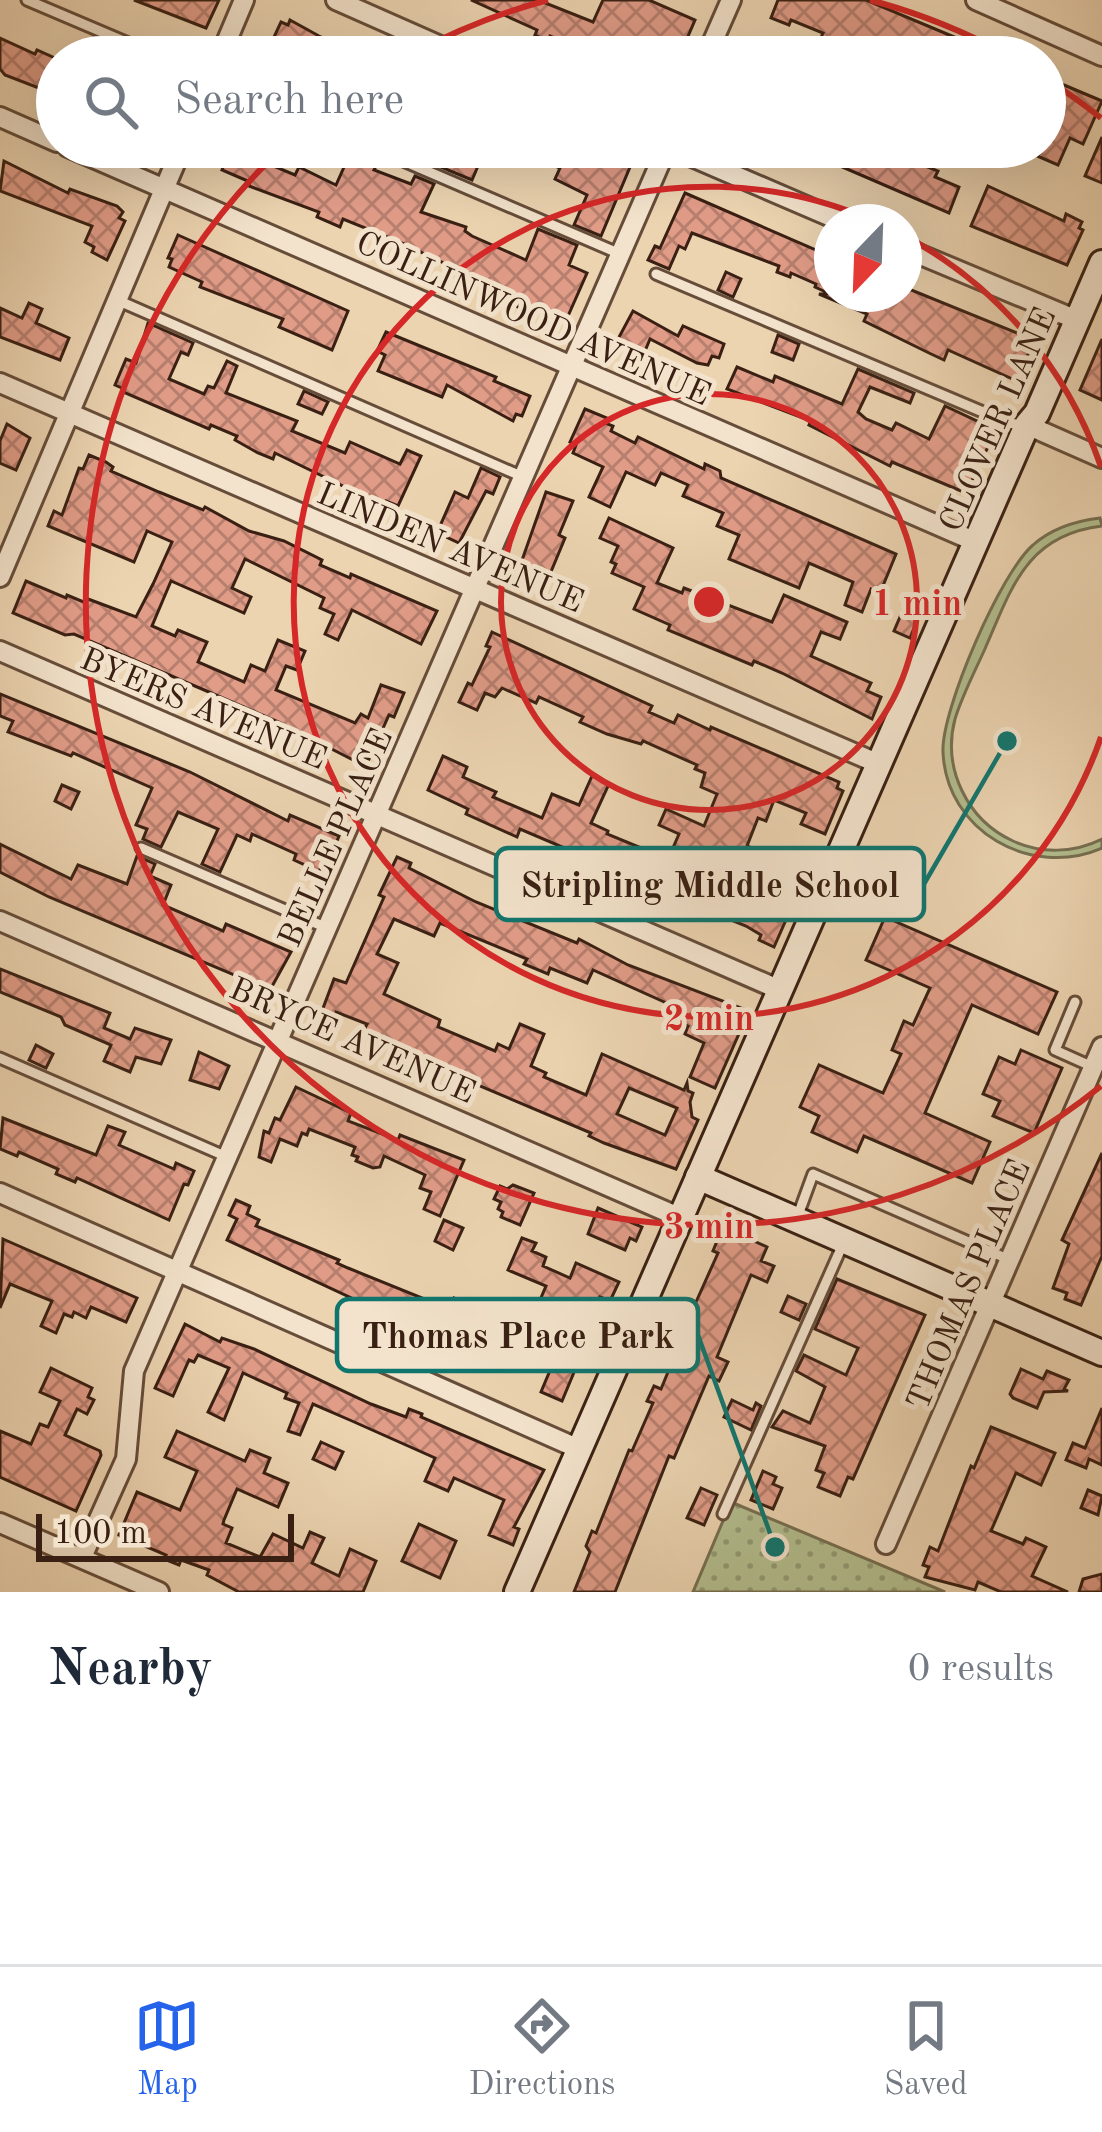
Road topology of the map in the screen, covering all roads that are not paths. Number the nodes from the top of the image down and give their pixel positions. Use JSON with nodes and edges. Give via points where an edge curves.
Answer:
{"nodes":[{"id":1,"x":27,"y":0,"type":"edge"},
{"id":2,"x":244,"y":0,"type":"edge"},
{"id":3,"x":336,"y":0,"type":"edge"},
{"id":4,"x":731,"y":0,"type":"edge"},
{"id":5,"x":976,"y":0,"type":"edge"},
{"id":6,"x":112,"y":36,"type":"edge"},
{"id":7,"x":229,"y":36,"type":"edge"},
{"id":8,"x":417,"y":36,"type":"edge"},
{"id":9,"x":715,"y":36,"type":"edge"},
{"id":10,"x":1057,"y":36,"type":"edge"},
{"id":11,"x":1066,"y":40,"type":"edge"},
{"id":12,"x":1102,"y":56,"type":"edge"},
{"id":13,"x":0,"y":118,"type":"edge"},
{"id":14,"x":36,"y":133,"type":"edge"},
{"id":15,"x":116,"y":168,"type":"edge"},
{"id":16,"x":173,"y":168,"type":"edge"},
{"id":17,"x":419,"y":168,"type":"edge"},
{"id":18,"x":659,"y":168,"type":"edge"},
{"id":19,"x":717,"y":168,"type":"edge"},
{"id":20,"x":164,"y":189,"type":"junction"},
{"id":21,"x":814,"y":210,"type":"edge"},
{"id":22,"x":620,"y":254,"type":"junction"},
{"id":23,"x":922,"y":255,"type":"edge"},
{"id":24,"x":1102,"y":263,"type":"edge"},
{"id":25,"x":656,"y":274,"type":"dead end"},
{"id":26,"x":117,"y":300,"type":"junction"},
{"id":27,"x":1077,"y":320,"type":"junction"},
{"id":28,"x":571,"y":366,"type":"junction"},
{"id":29,"x":0,"y":383,"type":"edge"},
{"id":30,"x":69,"y":413,"type":"junction"},
{"id":31,"x":1027,"y":425,"type":"junction"},
{"id":32,"x":1102,"y":458,"type":"edge"},
{"id":33,"x":523,"y":477,"type":"junction"},
{"id":34,"x":976,"y":542,"type":"junction"},
{"id":35,"x":0,"y":577,"type":"edge"},
{"id":36,"x":474,"y":589,"type":"junction"},
{"id":37,"x":0,"y":651,"type":"edge"},
{"id":38,"x":879,"y":764,"type":"junction"},
{"id":39,"x":376,"y":814,"type":"junction"},
{"id":40,"x":141,"y":848,"type":"dead end"},
{"id":41,"x":0,"y":921,"type":"edge"},
{"id":42,"x":327,"y":928,"type":"junction"},
{"id":43,"x":780,"y":990,"type":"junction"},
{"id":44,"x":1076,"y":1002,"type":"dead end"},
{"id":45,"x":277,"y":1042,"type":"junction"},
{"id":46,"x":1102,"y":1047,"type":"edge"},
{"id":47,"x":0,"y":1058,"type":"edge"},
{"id":48,"x":1093,"y":1067,"type":"junction"},
{"id":49,"x":227,"y":1157,"type":"junction"},
{"id":50,"x":698,"y":1177,"type":"junction"},
{"id":51,"x":0,"y":1193,"type":"edge"},
{"id":52,"x":680,"y":1218,"type":"junction"},
{"id":53,"x":796,"y":1220,"type":"junction"},
{"id":54,"x":844,"y":1241,"type":"junction"},
{"id":55,"x":1010,"y":1260,"type":"junction"},
{"id":56,"x":177,"y":1270,"type":"junction"},
{"id":57,"x":990,"y":1304,"type":"junction"},
{"id":58,"x":1102,"y":1353,"type":"edge"},
{"id":59,"x":579,"y":1449,"type":"junction"},
{"id":60,"x":723,"y":1514,"type":"dead end"},
{"id":61,"x":0,"y":1523,"type":"edge"},
{"id":62,"x":886,"y":1544,"type":"dead end"},
{"id":63,"x":82,"y":1557,"type":"junction"},
{"id":64,"x":159,"y":1592,"type":"edge"},
{"id":65,"x":517,"y":1592,"type":"edge"}],
"edges":[{"from":1,"to":6,"type":"lane"},
{"from":2,"to":7,"type":"street"},
{"from":3,"to":8,"type":"street"},
{"from":4,"to":9,"type":"street"},
{"from":5,"to":10,"type":"street"},
{"from":11,"to":12,"type":"street"},
{"from":13,"to":14,"type":"street"},
{"from":15,"to":20,"type":"street","name":"COLLINWOOD AVENUE"},
{"from":16,"to":20,"type":"street"},
{"from":17,"to":22,"type":"lane"},
{"from":18,"to":22,"type":"street","name":"BELLE PLACE"},
{"from":19,"to":21,"type":"street"},
{"from":20,"to":26,"type":"street"},
{"from":20,"to":28,"type":"street","name":"COLLINWOOD AVENUE"},
{"from":22,"to":28,"type":"street","name":"BELLE PLACE"},
{"from":23,"to":27,"type":"street"},
{"from":24,"to":27,"type":"street","name":"CLOVER LANE"},
{"from":25,"to":31,"type":"lane"},
{"from":26,"to":30,"type":"street"},
{"from":26,"to":33,"type":"lane"},
{"from":27,"to":31,"type":"street","name":"CLOVER LANE"},
{"from":28,"to":33,"type":"street","name":"BELLE PLACE"},
{"from":28,"to":34,"type":"street","name":"COLLINWOOD AVENUE"},
{"from":29,"to":30,"type":"street","name":"LINDEN AVENUE"},
{"from":30,"to":35,"type":"street"},
{"from":30,"to":36,"type":"street","name":"LINDEN AVENUE"},
{"from":31,"to":32,"type":"street"},
{"from":31,"to":34,"type":"street","name":"CLOVER LANE"},
{"from":33,"to":36,"type":"street","name":"BELLE PLACE"},
{"from":34,"to":38,"type":"street","name":"CLOVER LANE"},
{"from":36,"to":38,"type":"street","name":"LINDEN AVENUE"},
{"from":36,"to":39,"type":"street","name":"BELLE PLACE"},
{"from":37,"to":39,"type":"street","name":"BYERS AVENUE"},
{"from":38,"to":43,"type":"street","name":"CLOVER LANE"},
{"from":39,"to":42,"type":"street","name":"BELLE PLACE"},
{"from":39,"to":43,"type":"street","name":"BYERS AVENUE"},
{"from":40,"to":42,"type":"lane"},
{"from":41,"to":45,"type":"street","name":"BRYCE AVENUE"},
{"from":42,"to":45,"type":"street","name":"BELLE PLACE"},
{"from":43,"to":50,"type":"street","name":"CLOVER LANE"},
{"from":44,"to":48,"type":"lane","via":[[1055,1050]]},
{"from":45,"to":49,"type":"street","name":"BELLE PLACE"},
{"from":45,"to":52,"type":"street","name":"BRYCE AVENUE"},
{"from":46,"to":48,"type":"street","name":"THOMAS PLACE"},
{"from":47,"to":49,"type":"lane"},
{"from":48,"to":55,"type":"street","name":"THOMAS PLACE"},
{"from":49,"to":56,"type":"street","name":"BELLE PLACE"},
{"from":50,"to":52,"type":"street","name":"CLOVER LANE"},
{"from":50,"to":53,"type":"street"},
{"from":51,"to":56,"type":"street"},
{"from":52,"to":59,"type":"street","name":"CLOVER LANE"},
{"from":53,"to":54,"type":"street"},
{"from":53,"to":55,"type":"lane","via":[[813,1174]]},
{"from":54,"to":57,"type":"street"},
{"from":54,"to":60,"type":"lane"},
{"from":55,"to":57,"type":"street","name":"THOMAS PLACE"},
{"from":56,"to":59,"type":"street"},
{"from":56,"to":63,"type":"street","name":"BELLE PLACE","via":[[134,1371],[126,1459]]},
{"from":57,"to":58,"type":"street"},
{"from":57,"to":62,"type":"street","name":"THOMAS PLACE"},
{"from":59,"to":65,"type":"street","name":"CLOVER LANE"},
{"from":61,"to":63,"type":"street"},
{"from":63,"to":64,"type":"street"}]}
